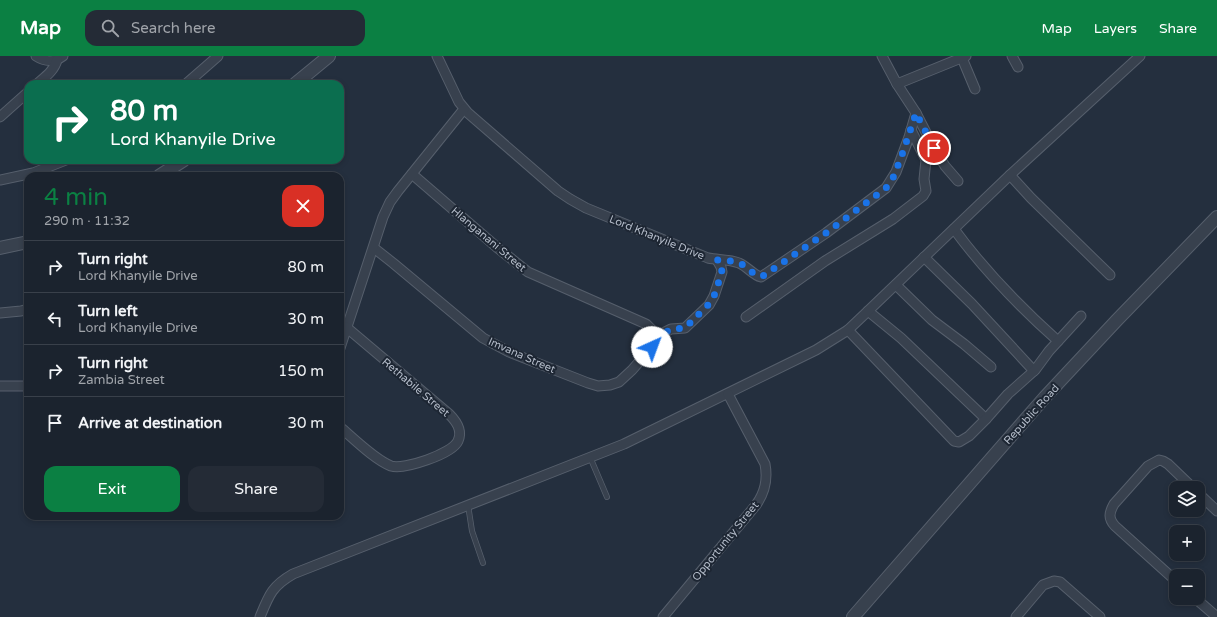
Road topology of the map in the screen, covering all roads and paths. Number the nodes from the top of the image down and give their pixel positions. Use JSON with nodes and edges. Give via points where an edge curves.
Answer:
{"nodes":[{"id":1,"x":36,"y":56,"type":"edge"},
{"id":2,"x":218,"y":56,"type":"edge"},
{"id":3,"x":329,"y":56,"type":"edge"},
{"id":4,"x":437,"y":56,"type":"edge"},
{"id":5,"x":882,"y":56,"type":"edge"},
{"id":6,"x":1012,"y":56,"type":"edge"},
{"id":7,"x":1140,"y":56,"type":"edge"},
{"id":8,"x":964,"y":57,"type":"edge"},
{"id":9,"x":60,"y":58,"type":"edge"},
{"id":10,"x":1018,"y":67,"type":"dead end"},
{"id":11,"x":42,"y":80,"type":"edge"},
{"id":12,"x":191,"y":80,"type":"edge"},
{"id":13,"x":300,"y":80,"type":"edge"},
{"id":14,"x":897,"y":84,"type":"junction"},
{"id":15,"x":975,"y":89,"type":"dead end"},
{"id":16,"x":24,"y":95,"type":"edge"},
{"id":17,"x":464,"y":109,"type":"junction"},
{"id":18,"x":916,"y":113,"type":"junction"},
{"id":19,"x":0,"y":116,"type":"edge"},
{"id":20,"x":911,"y":130,"type":"junction"},
{"id":21,"x":55,"y":164,"type":"edge"},
{"id":22,"x":178,"y":164,"type":"edge"},
{"id":23,"x":33,"y":172,"type":"edge"},
{"id":24,"x":165,"y":172,"type":"edge"},
{"id":25,"x":24,"y":174,"type":"edge"},
{"id":26,"x":412,"y":174,"type":"junction"},
{"id":27,"x":1010,"y":175,"type":"junction"},
{"id":28,"x":0,"y":180,"type":"edge"},
{"id":29,"x":958,"y":181,"type":"dead end"},
{"id":30,"x":1217,"y":217,"type":"edge"},
{"id":31,"x":954,"y":229,"type":"junction"},
{"id":32,"x":24,"y":243,"type":"edge"},
{"id":33,"x":0,"y":248,"type":"edge"},
{"id":34,"x":374,"y":248,"type":"junction"},
{"id":35,"x":924,"y":257,"type":"junction"},
{"id":36,"x":717,"y":260,"type":"junction"},
{"id":37,"x":1110,"y":275,"type":"dead end"},
{"id":38,"x":896,"y":285,"type":"junction"},
{"id":39,"x":24,"y":310,"type":"edge"},
{"id":40,"x":868,"y":311,"type":"junction"},
{"id":41,"x":0,"y":313,"type":"edge"},
{"id":42,"x":1081,"y":316,"type":"dead end"},
{"id":43,"x":746,"y":317,"type":"dead end"},
{"id":44,"x":346,"y":327,"type":"junction"},
{"id":45,"x":848,"y":330,"type":"junction"},
{"id":46,"x":344,"y":334,"type":"edge"},
{"id":47,"x":653,"y":338,"type":"junction"},
{"id":48,"x":1058,"y":341,"type":"junction"},
{"id":49,"x":991,"y":367,"type":"dead end"},
{"id":50,"x":1034,"y":371,"type":"junction"},
{"id":51,"x":0,"y":386,"type":"edge"},
{"id":52,"x":24,"y":386,"type":"edge"},
{"id":53,"x":728,"y":394,"type":"junction"},
{"id":54,"x":986,"y":419,"type":"junction"},
{"id":55,"x":344,"y":429,"type":"edge"},
{"id":56,"x":590,"y":457,"type":"junction"},
{"id":57,"x":1186,"y":481,"type":"edge"},
{"id":58,"x":607,"y":497,"type":"dead end"},
{"id":59,"x":1205,"y":500,"type":"edge"},
{"id":60,"x":468,"y":505,"type":"junction"},
{"id":61,"x":1217,"y":511,"type":"edge"},
{"id":62,"x":483,"y":563,"type":"dead end"},
{"id":63,"x":1169,"y":575,"type":"edge"},
{"id":64,"x":1204,"y":605,"type":"edge"},
{"id":65,"x":260,"y":617,"type":"edge"},
{"id":66,"x":663,"y":617,"type":"edge"},
{"id":67,"x":853,"y":617,"type":"edge"},
{"id":68,"x":1016,"y":617,"type":"edge"},
{"id":69,"x":1100,"y":617,"type":"edge"},
{"id":70,"x":1217,"y":617,"type":"edge"}],
"edges":[{"from":1,"to":9,"type":"street","via":[[51,61]]},
{"from":2,"to":12,"type":"street"},
{"from":3,"to":13,"type":"street"},
{"from":4,"to":17,"type":"street","name":"Lord Khanyile Drive"},
{"from":5,"to":14,"type":"street"},
{"from":6,"to":10,"type":"street"},
{"from":7,"to":27,"type":"street"},
{"from":8,"to":14,"type":"street"},
{"from":8,"to":15,"type":"street"},
{"from":9,"to":11,"type":"street","via":[[52,71]]},
{"from":14,"to":18,"type":"street"},
{"from":16,"to":19,"type":"street"},
{"from":17,"to":26,"type":"street"},
{"from":17,"to":36,"type":"street","name":"Lord Khanyile Drive","via":[[536,173],[570,199]]},
{"from":18,"to":20,"type":"street","name":"Lord Khanyile Drive"},
{"from":18,"to":29,"type":"street","via":[[943,163]]},
{"from":20,"to":36,"type":"street","name":"Lord Khanyile Drive","via":[[894,176],[884,190],[767,274],[759,277],[740,264]]},
{"from":20,"to":43,"type":"street","via":[[926,160],[926,191],[923,196],[893,219],[825,261]]},
{"from":21,"to":23,"type":"street"},
{"from":22,"to":24,"type":"street"},
{"from":25,"to":28,"type":"street"},
{"from":26,"to":34,"type":"street","via":[[390,202]]},
{"from":26,"to":47,"type":"street","name":"Hlanganani Street","via":[[525,270],[642,321],[651,329]]},
{"from":27,"to":31,"type":"street"},
{"from":27,"to":37,"type":"street"},
{"from":30,"to":67,"type":"street","name":"Republic Road","via":[[1045,397]]},
{"from":31,"to":35,"type":"street"},
{"from":31,"to":48,"type":"street","via":[[993,277]]},
{"from":32,"to":33,"type":"street"},
{"from":34,"to":44,"type":"street"},
{"from":34,"to":47,"type":"street","name":"Imvana Street","via":[[483,338],[509,352],[588,383],[607,386],[619,382],[648,353]]},
{"from":35,"to":38,"type":"street"},
{"from":35,"to":50,"type":"street"},
{"from":36,"to":47,"type":"street","via":[[721,267],[721,277],[709,304],[685,328],[671,329]]},
{"from":38,"to":40,"type":"street"},
{"from":38,"to":49,"type":"street","via":[[932,320]]},
{"from":39,"to":41,"type":"street"},
{"from":40,"to":45,"type":"street"},
{"from":40,"to":54,"type":"street","via":[[901,338]]},
{"from":42,"to":48,"type":"street"},
{"from":44,"to":46,"type":"street"},
{"from":44,"to":55,"type":"street","name":"Rethabile Street","via":[[449,414],[457,422],[459,436],[456,444],[439,455],[409,465],[395,466],[381,460]]},
{"from":45,"to":53,"type":"street","via":[[816,350]]},
{"from":45,"to":54,"type":"street","via":[[954,441],[964,439]]},
{"from":48,"to":50,"type":"street"},
{"from":50,"to":54,"type":"street","via":[[1008,394]]},
{"from":51,"to":52,"type":"street"},
{"from":53,"to":56,"type":"street","via":[[624,444]]},
{"from":53,"to":66,"type":"street","name":"Opportunity Street","via":[[765,464],[765,488],[756,505]]},
{"from":56,"to":58,"type":"lane"},
{"from":56,"to":60,"type":"street"},
{"from":57,"to":63,"type":"street","via":[[1163,461],[1154,462],[1114,504],[1110,512],[1114,526]]},
{"from":59,"to":61,"type":"street"},
{"from":60,"to":62,"type":"lane","via":[[472,531]]},
{"from":60,"to":65,"type":"street","via":[[293,574],[272,591]]},
{"from":64,"to":70,"type":"street"},
{"from":68,"to":69,"type":"street","via":[[1043,585],[1054,580],[1060,582]]}]}
